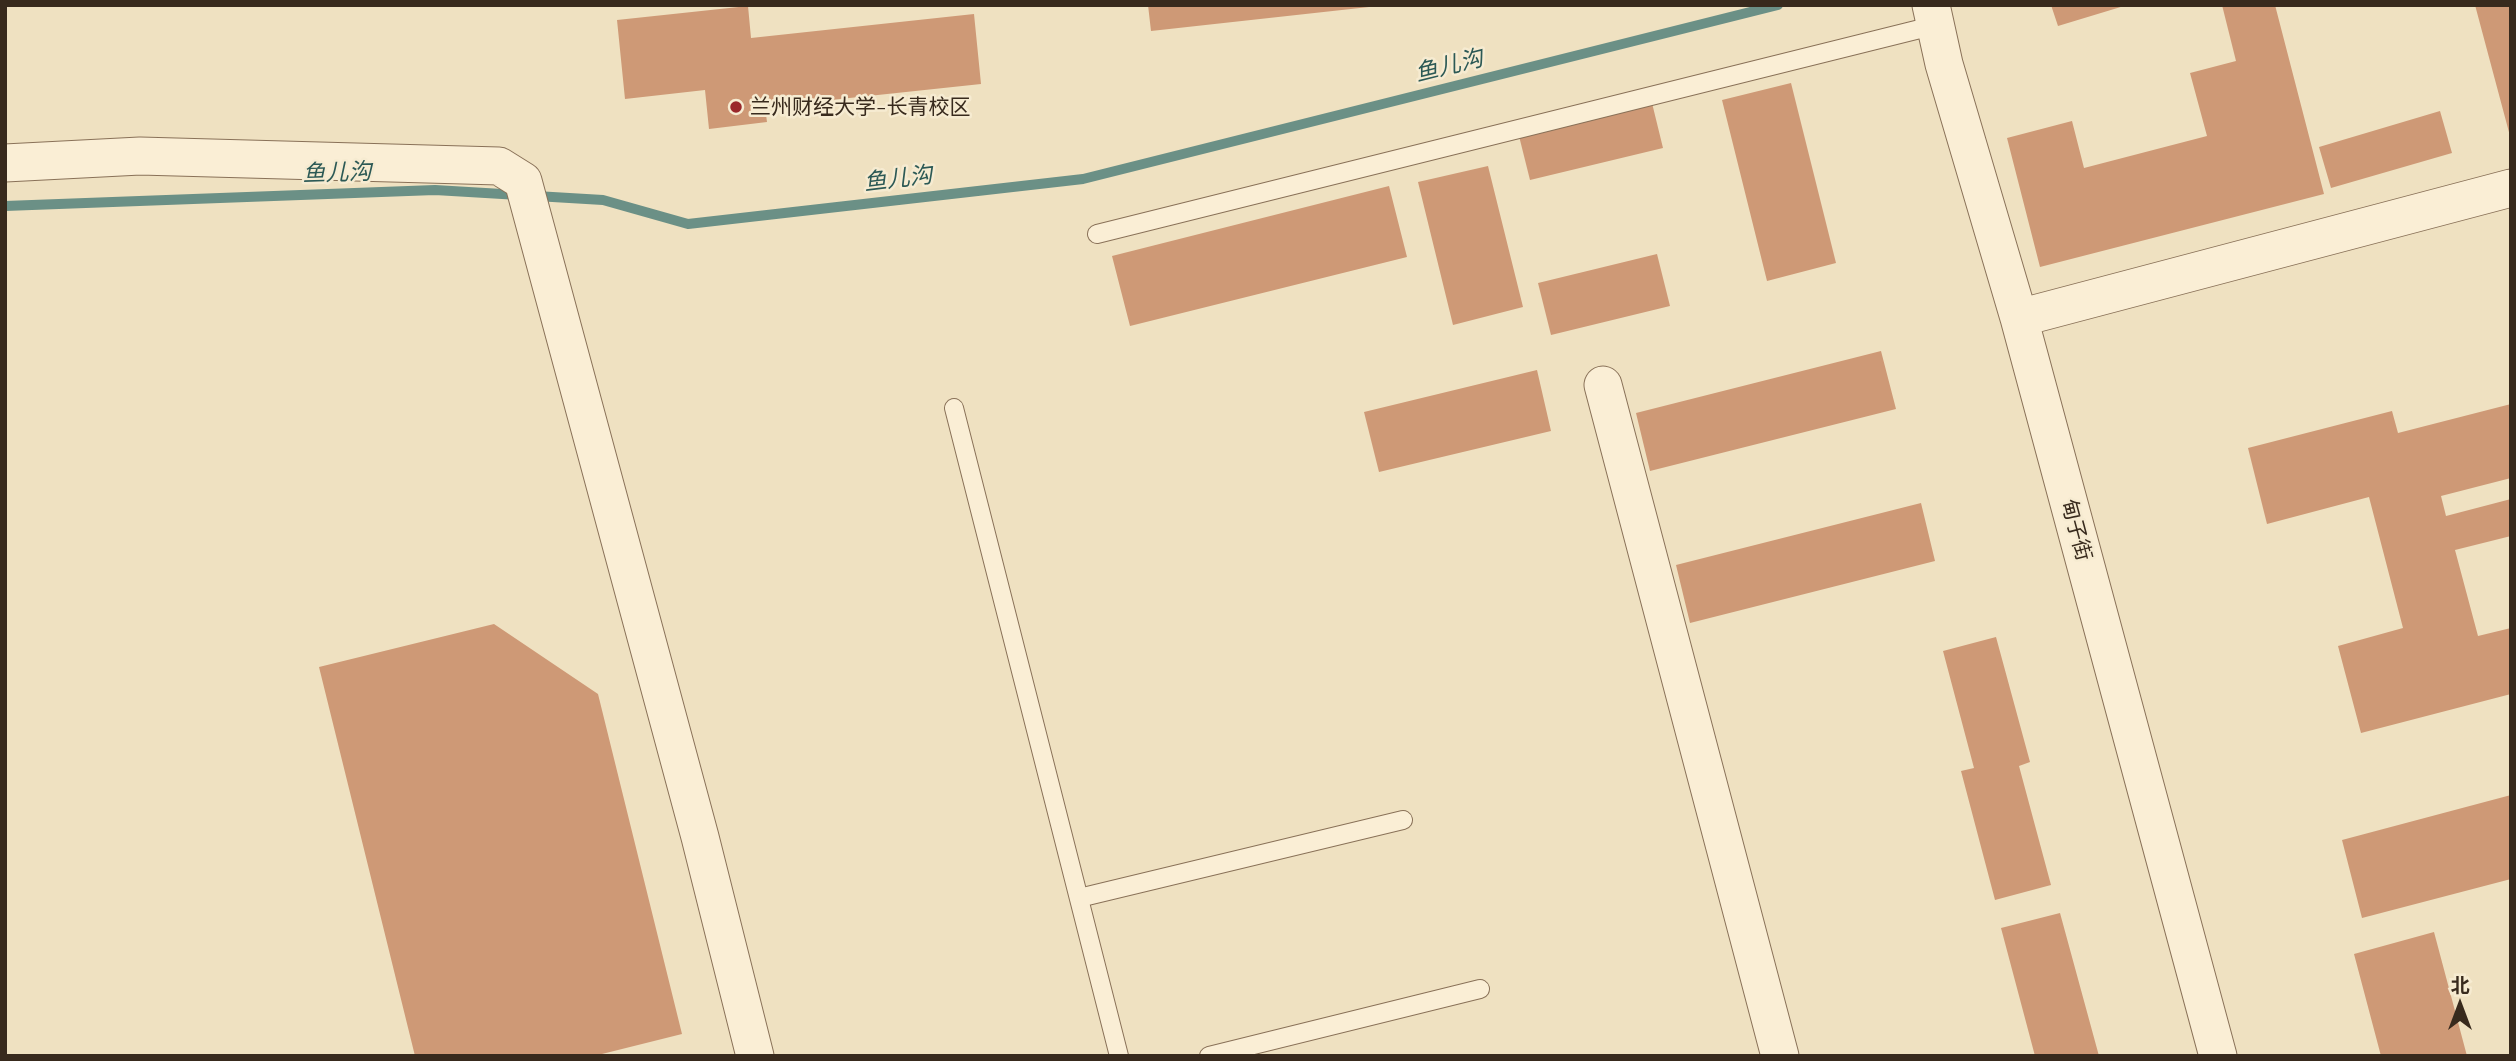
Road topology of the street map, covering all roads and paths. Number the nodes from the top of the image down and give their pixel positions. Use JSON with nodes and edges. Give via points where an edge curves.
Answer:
{"nodes":[{"id":1,"x":1933,"y":15,"type":"edge"},
{"id":2,"x":5,"y":163,"type":"edge"},
{"id":3,"x":2511,"y":188,"type":"edge"},
{"id":4,"x":1097,"y":234,"type":"dead end"},
{"id":5,"x":2019,"y":318,"type":"junction"},
{"id":6,"x":1603,"y":385,"type":"dead end"},
{"id":7,"x":954,"y":408,"type":"dead end"},
{"id":8,"x":1403,"y":820,"type":"dead end"},
{"id":9,"x":1079,"y":898,"type":"junction"},
{"id":10,"x":1480,"y":989,"type":"dead end"},
{"id":11,"x":755,"y":1056,"type":"edge"},
{"id":12,"x":1119,"y":1056,"type":"edge"},
{"id":13,"x":1209,"y":1056,"type":"edge"},
{"id":14,"x":1780,"y":1056,"type":"edge"},
{"id":15,"x":2218,"y":1056,"type":"edge"}],
"edges":[{"from":1,"to":4,"type":"lane"},
{"from":1,"to":5,"type":"street","name":"甸子街"},
{"from":2,"to":11,"type":"street","via":[[140,156],[499,166],[523,181],[701,837]]},
{"from":3,"to":5,"type":"street"},
{"from":5,"to":15,"type":"street","name":"甸子街"},
{"from":6,"to":14,"type":"street"},
{"from":7,"to":9,"type":"lane"},
{"from":8,"to":9,"type":"lane"},
{"from":9,"to":12,"type":"lane"},
{"from":10,"to":13,"type":"lane"}]}
